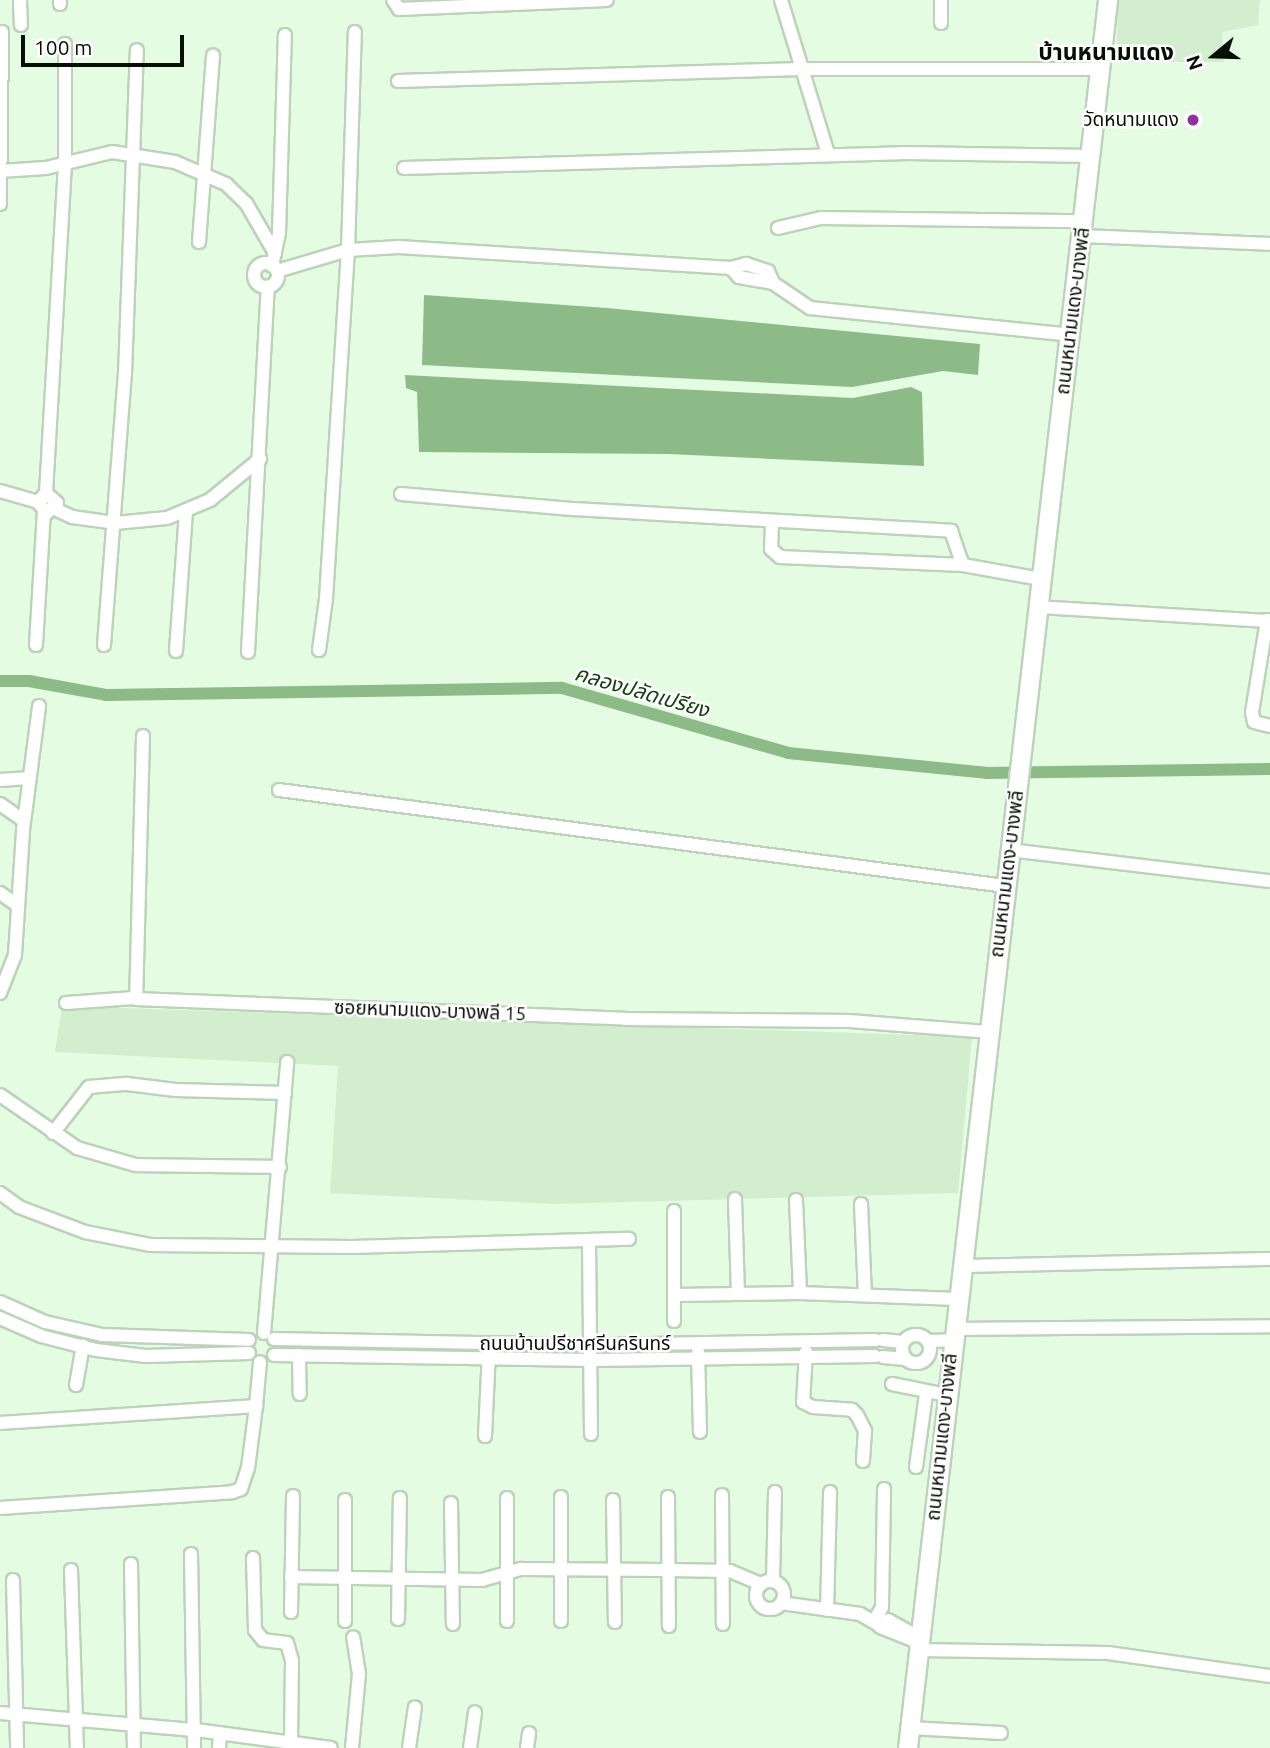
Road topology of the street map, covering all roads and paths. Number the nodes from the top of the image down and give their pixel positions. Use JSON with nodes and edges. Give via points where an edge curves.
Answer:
{"nodes":[{"id":1,"x":20,"y":0,"type":"edge"},
{"id":2,"x":393,"y":0,"type":"edge"},
{"id":3,"x":607,"y":0,"type":"edge"},
{"id":4,"x":781,"y":0,"type":"edge"},
{"id":5,"x":941,"y":0,"type":"edge"},
{"id":6,"x":1108,"y":0,"type":"edge"},
{"id":7,"x":941,"y":23,"type":"dead end"},
{"id":8,"x":21,"y":25,"type":"dead end"},
{"id":9,"x":2,"y":32,"type":"edge"},
{"id":10,"x":355,"y":32,"type":"dead end"},
{"id":11,"x":285,"y":35,"type":"dead end"},
{"id":12,"x":65,"y":44,"type":"dead end"},
{"id":13,"x":137,"y":50,"type":"dead end"},
{"id":14,"x":213,"y":56,"type":"dead end"},
{"id":15,"x":802,"y":69,"type":"junction"},
{"id":16,"x":1101,"y":69,"type":"junction"},
{"id":17,"x":398,"y":81,"type":"dead end"},
{"id":18,"x":135,"y":155,"type":"junction"},
{"id":19,"x":828,"y":155,"type":"junction"},
{"id":20,"x":1091,"y":156,"type":"junction"},
{"id":21,"x":65,"y":161,"type":"junction"},
{"id":22,"x":404,"y":169,"type":"dead end"},
{"id":23,"x":1,"y":171,"type":"edge"},
{"id":24,"x":204,"y":172,"type":"junction"},
{"id":25,"x":0,"y":204,"type":"edge"},
{"id":26,"x":778,"y":228,"type":"dead end"},
{"id":27,"x":1083,"y":229,"type":"junction"},
{"id":28,"x":198,"y":242,"type":"dead end"},
{"id":29,"x":1270,"y":244,"type":"edge"},
{"id":30,"x":348,"y":250,"type":"junction"},
{"id":31,"x":275,"y":263,"type":"junction"},
{"id":32,"x":268,"y":287,"type":"junction"},
{"id":33,"x":1070,"y":335,"type":"junction"},
{"id":34,"x":260,"y":459,"type":"junction"},
{"id":35,"x":0,"y":491,"type":"edge"},
{"id":36,"x":401,"y":494,"type":"dead end"},
{"id":37,"x":46,"y":504,"type":"junction"},
{"id":38,"x":186,"y":511,"type":"junction"},
{"id":39,"x":772,"y":522,"type":"junction"},
{"id":40,"x":115,"y":523,"type":"junction"},
{"id":41,"x":963,"y":565,"type":"junction"},
{"id":42,"x":1041,"y":579,"type":"junction"},
{"id":43,"x":1038,"y":607,"type":"junction"},
{"id":44,"x":1268,"y":621,"type":"edge"},
{"id":45,"x":36,"y":645,"type":"dead end"},
{"id":46,"x":104,"y":645,"type":"dead end"},
{"id":47,"x":319,"y":650,"type":"dead end"},
{"id":48,"x":176,"y":651,"type":"dead end"},
{"id":49,"x":248,"y":652,"type":"dead end"},
{"id":50,"x":39,"y":706,"type":"dead end"},
{"id":51,"x":1270,"y":726,"type":"edge"},
{"id":52,"x":143,"y":736,"type":"dead end"},
{"id":53,"x":30,"y":778,"type":"junction"},
{"id":54,"x":0,"y":780,"type":"edge"},
{"id":55,"x":279,"y":790,"type":"dead end"},
{"id":56,"x":0,"y":804,"type":"edge"},
{"id":57,"x":24,"y":821,"type":"junction"},
{"id":58,"x":1009,"y":850,"type":"junction"},
{"id":59,"x":1270,"y":880,"type":"edge"},
{"id":60,"x":1005,"y":886,"type":"junction"},
{"id":61,"x":0,"y":893,"type":"edge"},
{"id":62,"x":17,"y":905,"type":"junction"},
{"id":63,"x":0,"y":993,"type":"edge"},
{"id":64,"x":134,"y":998,"type":"junction"},
{"id":65,"x":66,"y":1003,"type":"dead end"},
{"id":66,"x":988,"y":1032,"type":"junction"},
{"id":67,"x":287,"y":1062,"type":"dead end"},
{"id":68,"x":285,"y":1093,"type":"junction"},
{"id":69,"x":0,"y":1096,"type":"edge"},
{"id":70,"x":53,"y":1133,"type":"junction"},
{"id":71,"x":279,"y":1167,"type":"junction"},
{"id":72,"x":0,"y":1193,"type":"edge"},
{"id":73,"x":735,"y":1199,"type":"dead end"},
{"id":74,"x":796,"y":1200,"type":"dead end"},
{"id":75,"x":861,"y":1204,"type":"dead end"},
{"id":76,"x":674,"y":1211,"type":"dead end"},
{"id":77,"x":628,"y":1239,"type":"dead end"},
{"id":78,"x":589,"y":1241,"type":"junction"},
{"id":79,"x":272,"y":1246,"type":"junction"},
{"id":80,"x":1270,"y":1259,"type":"edge"},
{"id":81,"x":961,"y":1266,"type":"junction"},
{"id":82,"x":800,"y":1293,"type":"junction"},
{"id":83,"x":738,"y":1294,"type":"junction"},
{"id":84,"x":865,"y":1294,"type":"junction"},
{"id":85,"x":676,"y":1295,"type":"junction"},
{"id":86,"x":957,"y":1299,"type":"junction"},
{"id":87,"x":0,"y":1302,"type":"edge"},
{"id":88,"x":0,"y":1318,"type":"edge"},
{"id":89,"x":674,"y":1321,"type":"dead end"},
{"id":90,"x":1270,"y":1326,"type":"edge"},
{"id":91,"x":953,"y":1335,"type":"junction"},
{"id":92,"x":269,"y":1336,"type":"junction"},
{"id":93,"x":928,"y":1341,"type":"junction"},
{"id":94,"x":903,"y":1342,"type":"junction"},
{"id":95,"x":806,"y":1343,"type":"junction"},
{"id":96,"x":489,"y":1344,"type":"junction"},
{"id":97,"x":698,"y":1344,"type":"junction"},
{"id":98,"x":593,"y":1345,"type":"junction"},
{"id":99,"x":83,"y":1346,"type":"junction"},
{"id":100,"x":249,"y":1347,"type":"junction"},
{"id":101,"x":274,"y":1355,"type":"junction"},
{"id":102,"x":299,"y":1355,"type":"junction"},
{"id":103,"x":926,"y":1358,"type":"junction"},
{"id":104,"x":697,"y":1359,"type":"junction"},
{"id":105,"x":805,"y":1359,"type":"junction"},
{"id":106,"x":905,"y":1359,"type":"junction"},
{"id":107,"x":489,"y":1360,"type":"junction"},
{"id":108,"x":593,"y":1360,"type":"junction"},
{"id":109,"x":950,"y":1360,"type":"junction"},
{"id":110,"x":260,"y":1362,"type":"junction"},
{"id":111,"x":892,"y":1384,"type":"dead end"},
{"id":112,"x":76,"y":1385,"type":"dead end"},
{"id":113,"x":300,"y":1394,"type":"dead end"},
{"id":114,"x":926,"y":1394,"type":"junction"},
{"id":115,"x":946,"y":1395,"type":"junction"},
{"id":116,"x":256,"y":1406,"type":"junction"},
{"id":117,"x":0,"y":1423,"type":"edge"},
{"id":118,"x":700,"y":1432,"type":"dead end"},
{"id":119,"x":591,"y":1434,"type":"dead end"},
{"id":120,"x":485,"y":1436,"type":"dead end"},
{"id":121,"x":863,"y":1461,"type":"dead end"},
{"id":122,"x":916,"y":1467,"type":"dead end"},
{"id":123,"x":884,"y":1489,"type":"dead end"},
{"id":124,"x":775,"y":1492,"type":"dead end"},
{"id":125,"x":830,"y":1492,"type":"dead end"},
{"id":126,"x":722,"y":1495,"type":"dead end"},
{"id":127,"x":293,"y":1496,"type":"dead end"},
{"id":128,"x":561,"y":1497,"type":"dead end"},
{"id":129,"x":667,"y":1497,"type":"dead end"},
{"id":130,"x":400,"y":1498,"type":"dead end"},
{"id":131,"x":507,"y":1498,"type":"dead end"},
{"id":132,"x":345,"y":1500,"type":"dead end"},
{"id":133,"x":613,"y":1500,"type":"dead end"},
{"id":134,"x":451,"y":1503,"type":"dead end"},
{"id":135,"x":0,"y":1508,"type":"edge"},
{"id":136,"x":191,"y":1554,"type":"dead end"},
{"id":137,"x":253,"y":1558,"type":"dead end"},
{"id":138,"x":131,"y":1564,"type":"dead end"},
{"id":139,"x":71,"y":1570,"type":"dead end"},
{"id":140,"x":561,"y":1570,"type":"junction"},
{"id":141,"x":614,"y":1570,"type":"junction"},
{"id":142,"x":668,"y":1570,"type":"junction"},
{"id":143,"x":722,"y":1571,"type":"junction"},
{"id":144,"x":507,"y":1572,"type":"junction"},
{"id":145,"x":291,"y":1577,"type":"junction"},
{"id":146,"x":344,"y":1577,"type":"junction"},
{"id":147,"x":400,"y":1577,"type":"junction"},
{"id":148,"x":453,"y":1579,"type":"junction"},
{"id":149,"x":13,"y":1580,"type":"dead end"},
{"id":150,"x":767,"y":1583,"type":"junction"},
{"id":151,"x":781,"y":1603,"type":"junction"},
{"id":152,"x":827,"y":1610,"type":"junction"},
{"id":153,"x":290,"y":1612,"type":"dead end"},
{"id":154,"x":398,"y":1619,"type":"dead end"},
{"id":155,"x":881,"y":1620,"type":"junction"},
{"id":156,"x":345,"y":1621,"type":"dead end"},
{"id":157,"x":507,"y":1621,"type":"dead end"},
{"id":158,"x":561,"y":1621,"type":"dead end"},
{"id":159,"x":615,"y":1622,"type":"dead end"},
{"id":160,"x":453,"y":1624,"type":"dead end"},
{"id":161,"x":723,"y":1624,"type":"dead end"},
{"id":162,"x":669,"y":1626,"type":"dead end"},
{"id":163,"x":353,"y":1637,"type":"dead end"},
{"id":164,"x":920,"y":1643,"type":"junction"},
{"id":165,"x":1270,"y":1676,"type":"edge"},
{"id":166,"x":415,"y":1707,"type":"dead end"},
{"id":167,"x":475,"y":1712,"type":"dead end"},
{"id":168,"x":0,"y":1713,"type":"edge"},
{"id":169,"x":17,"y":1714,"type":"junction"},
{"id":170,"x":75,"y":1718,"type":"junction"},
{"id":171,"x":134,"y":1723,"type":"junction"},
{"id":172,"x":910,"y":1728,"type":"junction"},
{"id":173,"x":196,"y":1730,"type":"junction"},
{"id":174,"x":220,"y":1733,"type":"junction"},
{"id":175,"x":529,"y":1733,"type":"dead end"},
{"id":176,"x":1001,"y":1733,"type":"dead end"},
{"id":177,"x":292,"y":1745,"type":"edge"},
{"id":178,"x":18,"y":1748,"type":"edge"},
{"id":179,"x":77,"y":1748,"type":"edge"},
{"id":180,"x":134,"y":1748,"type":"edge"},
{"id":181,"x":194,"y":1748,"type":"edge"},
{"id":182,"x":219,"y":1748,"type":"edge"},
{"id":183,"x":331,"y":1748,"type":"edge"},
{"id":184,"x":352,"y":1748,"type":"edge"},
{"id":185,"x":409,"y":1748,"type":"edge"},
{"id":186,"x":470,"y":1748,"type":"edge"},
{"id":187,"x":527,"y":1748,"type":"edge"},
{"id":188,"x":908,"y":1748,"type":"edge"}],
"edges":[{"from":1,"to":8,"type":"street"},
{"from":2,"to":3,"type":"street","via":[[399,9]]},
{"from":4,"to":15,"type":"street"},
{"from":5,"to":7,"type":"street"},
{"from":6,"to":16,"type":"main road","name":"ถนนหนามแดง-บางพลี"},
{"from":9,"to":23,"type":"street"},
{"from":10,"to":30,"type":"street"},
{"from":11,"to":31,"type":"street"},
{"from":12,"to":21,"type":"street"},
{"from":13,"to":18,"type":"street"},
{"from":14,"to":24,"type":"street"},
{"from":15,"to":16,"type":"street"},
{"from":15,"to":17,"type":"street"},
{"from":15,"to":19,"type":"street"},
{"from":16,"to":20,"type":"main road","name":"ถนนหนามแดง-บางพลี"},
{"from":18,"to":21,"type":"street","via":[[112,152]]},
{"from":18,"to":24,"type":"street"},
{"from":18,"to":40,"type":"street"},
{"from":19,"to":20,"type":"street"},
{"from":19,"to":22,"type":"street"},
{"from":20,"to":27,"type":"main road","name":"ถนนหนามแดง-บางพลี"},
{"from":21,"to":23,"type":"street"},
{"from":21,"to":37,"type":"street"},
{"from":23,"to":25,"type":"street"},
{"from":24,"to":28,"type":"street"},
{"from":24,"to":31,"type":"street","via":[[246,203]]},
{"from":26,"to":27,"type":"street","via":[[821,218]]},
{"from":27,"to":29,"type":"street"},
{"from":27,"to":33,"type":"main road","name":"ถนนหนามแดง-บางพลี"},
{"from":30,"to":31,"type":"street"},
{"from":30,"to":33,"type":"street","via":[[399,247],[731,268],[738,277],[773,283],[810,308]]},
{"from":30,"to":47,"type":"street"},
{"from":31,"to":32,"type":"street","via":[[276,281]]},
{"from":31,"to":32,"type":"street","via":[[264,264],[254,273],[257,283]]},
{"from":32,"to":34,"type":"street"},
{"from":33,"to":42,"type":"main road","name":"ถนนหนามแดง-บางพลี"},
{"from":34,"to":38,"type":"street","via":[[210,500]]},
{"from":34,"to":49,"type":"street"},
{"from":35,"to":37,"type":"street"},
{"from":36,"to":39,"type":"street"},
{"from":37,"to":40,"type":"street","via":[[72,517]]},
{"from":37,"to":45,"type":"street"},
{"from":38,"to":40,"type":"street","via":[[167,518]]},
{"from":38,"to":48,"type":"street"},
{"from":39,"to":41,"type":"street","via":[[951,531]]},
{"from":39,"to":41,"type":"street","via":[[771,549],[780,557]]},
{"from":40,"to":46,"type":"street"},
{"from":41,"to":42,"type":"street"},
{"from":42,"to":43,"type":"main road","name":"ถนนหนามแดง-บางพลี"},
{"from":43,"to":44,"type":"street"},
{"from":43,"to":58,"type":"main road","name":"ถนนหนามแดง-บางพลี"},
{"from":44,"to":51,"type":"street","via":[[1252,713],[1254,722]]},
{"from":50,"to":53,"type":"street"},
{"from":52,"to":64,"type":"street"},
{"from":53,"to":54,"type":"street"},
{"from":53,"to":57,"type":"street"},
{"from":55,"to":60,"type":"street"},
{"from":56,"to":57,"type":"street"},
{"from":57,"to":62,"type":"street"},
{"from":58,"to":59,"type":"street"},
{"from":58,"to":60,"type":"main road","name":"ถนนหนามแดง-บางพลี"},
{"from":60,"to":66,"type":"main road","name":"ถนนหนามแดง-บางพลี"},
{"from":61,"to":62,"type":"street"},
{"from":62,"to":63,"type":"street","via":[[15,955]]},
{"from":64,"to":65,"type":"street","name":"ซอยหนามแดง-บางพลี 15"},
{"from":64,"to":66,"type":"street","name":"ซอยหนามแดง-บางพลี 15","via":[[612,1018],[849,1021]]},
{"from":66,"to":81,"type":"main road","name":"ถนนหนามแดง-บางพลี"},
{"from":67,"to":68,"type":"street"},
{"from":68,"to":70,"type":"street","via":[[89,1087]]},
{"from":68,"to":71,"type":"street"},
{"from":69,"to":70,"type":"street"},
{"from":70,"to":71,"type":"street","via":[[78,1148],[136,1165]]},
{"from":71,"to":79,"type":"street"},
{"from":72,"to":79,"type":"street","via":[[19,1207],[85,1232],[150,1245]]},
{"from":73,"to":83,"type":"street"},
{"from":74,"to":82,"type":"street"},
{"from":75,"to":84,"type":"street"},
{"from":76,"to":85,"type":"street"},
{"from":77,"to":78,"type":"street"},
{"from":78,"to":79,"type":"street"},
{"from":78,"to":98,"type":"street"},
{"from":79,"to":92,"type":"street"},
{"from":80,"to":81,"type":"street"},
{"from":81,"to":86,"type":"main road","name":"ถนนหนามแดง-บางพลี"},
{"from":82,"to":83,"type":"street"},
{"from":82,"to":84,"type":"street"},
{"from":83,"to":85,"type":"street"},
{"from":84,"to":86,"type":"street"},
{"from":85,"to":89,"type":"street"},
{"from":86,"to":91,"type":"main road","name":"ถนนหนามแดง-บางพลี"},
{"from":87,"to":100,"type":"street","name":"ถนนบ้านปรีชาศรีนครินทร์","via":[[45,1322],[103,1335]]},
{"from":88,"to":99,"type":"street","name":"ถนนบ้านปรีชาศรีนครินทร์","via":[[41,1336]]},
{"from":90,"to":91,"type":"street"},
{"from":91,"to":93,"type":"street"},
{"from":91,"to":109,"type":"main road","name":"ถนนหนามแดง-บางพลี"},
{"from":92,"to":96,"type":"street","name":"ถนนบ้านปรีชาศรีนครินทร์"},
{"from":92,"to":100,"type":"street","name":"ถนนบ้านปรีชาศรีนครินทร์"},
{"from":92,"to":101,"type":"street"},
{"from":93,"to":94,"type":"street","via":[[915,1334]]},
{"from":93,"to":103,"type":"street"},
{"from":94,"to":95,"type":"street","name":"ถนนบ้านปรีชาศรีนครินทร์"},
{"from":94,"to":106,"type":"street"},
{"from":95,"to":97,"type":"street","name":"ถนนบ้านปรีชาศรีนครินทร์"},
{"from":95,"to":105,"type":"street"},
{"from":96,"to":98,"type":"street","name":"ถนนบ้านปรีชาศรีนครินทร์"},
{"from":96,"to":107,"type":"street"},
{"from":97,"to":98,"type":"street","name":"ถนนบ้านปรีชาศรีนครินทร์"},
{"from":97,"to":104,"type":"street"},
{"from":98,"to":108,"type":"street"},
{"from":99,"to":100,"type":"street","name":"ถนนบ้านปรีชาศรีนครินทร์","via":[[146,1356]]},
{"from":99,"to":112,"type":"street"},
{"from":100,"to":110,"type":"street"},
{"from":101,"to":102,"type":"street","name":"ถนนบ้านปรีชาศรีนครินทร์"},
{"from":101,"to":110,"type":"street","name":"ถนนบ้านปรีชาศรีนครินทร์"},
{"from":102,"to":107,"type":"street","name":"ถนนบ้านปรีชาศรีนครินทร์"},
{"from":102,"to":113,"type":"street"},
{"from":103,"to":106,"type":"street","via":[[914,1363]]},
{"from":103,"to":109,"type":"street"},
{"from":104,"to":105,"type":"street","name":"ถนนบ้านปรีชาศรีนครินทร์"},
{"from":104,"to":108,"type":"street","name":"ถนนบ้านปรีชาศรีนครินทร์"},
{"from":104,"to":118,"type":"street"},
{"from":105,"to":106,"type":"street","name":"ถนนบ้านปรีชาศรีนครินทร์"},
{"from":105,"to":121,"type":"street","via":[[803,1402],[858,1415],[865,1431]]},
{"from":107,"to":108,"type":"street","name":"ถนนบ้านปรีชาศรีนครินทร์"},
{"from":107,"to":120,"type":"street"},
{"from":108,"to":119,"type":"street"},
{"from":109,"to":115,"type":"main road","name":"ถนนหนามแดง-บางพลี"},
{"from":110,"to":116,"type":"street"},
{"from":111,"to":114,"type":"street"},
{"from":114,"to":115,"type":"street"},
{"from":114,"to":122,"type":"street"},
{"from":115,"to":164,"type":"main road","name":"ถนนหนามแดง-บางพลี"},
{"from":116,"to":117,"type":"street"},
{"from":116,"to":135,"type":"street","via":[[241,1489]]},
{"from":123,"to":155,"type":"street"},
{"from":124,"to":150,"type":"street"},
{"from":125,"to":152,"type":"street"},
{"from":126,"to":143,"type":"street"},
{"from":127,"to":145,"type":"street"},
{"from":128,"to":140,"type":"street"},
{"from":129,"to":142,"type":"street"},
{"from":130,"to":147,"type":"street"},
{"from":131,"to":144,"type":"street"},
{"from":132,"to":146,"type":"street"},
{"from":133,"to":141,"type":"street"},
{"from":134,"to":148,"type":"street"},
{"from":136,"to":173,"type":"street"},
{"from":137,"to":177,"type":"street","via":[[255,1630],[263,1640],[282,1640],[289,1649]]},
{"from":138,"to":171,"type":"street"},
{"from":139,"to":170,"type":"street"},
{"from":140,"to":141,"type":"street"},
{"from":140,"to":144,"type":"street"},
{"from":140,"to":158,"type":"street"},
{"from":141,"to":142,"type":"street"},
{"from":141,"to":159,"type":"street"},
{"from":142,"to":143,"type":"street"},
{"from":142,"to":162,"type":"street"},
{"from":143,"to":150,"type":"street"},
{"from":143,"to":161,"type":"street"},
{"from":144,"to":148,"type":"street","via":[[490,1579]]},
{"from":144,"to":157,"type":"street"},
{"from":145,"to":146,"type":"street"},
{"from":145,"to":153,"type":"street"},
{"from":146,"to":147,"type":"street"},
{"from":146,"to":156,"type":"street"},
{"from":147,"to":148,"type":"street"},
{"from":147,"to":154,"type":"street"},
{"from":148,"to":160,"type":"street"},
{"from":149,"to":169,"type":"street"},
{"from":150,"to":151,"type":"street","via":[[783,1590]]},
{"from":150,"to":151,"type":"street","via":[[758,1603],[770,1609]]},
{"from":151,"to":152,"type":"street"},
{"from":152,"to":155,"type":"street"},
{"from":155,"to":164,"type":"street"},
{"from":163,"to":184,"type":"street","via":[[359,1674]]},
{"from":164,"to":165,"type":"street","via":[[1108,1653]]},
{"from":164,"to":172,"type":"main road","name":"ถนนหนามแดง-บางพลี"},
{"from":166,"to":185,"type":"street"},
{"from":167,"to":186,"type":"street"},
{"from":168,"to":169,"type":"street"},
{"from":169,"to":170,"type":"street"},
{"from":169,"to":178,"type":"street"},
{"from":170,"to":171,"type":"street"},
{"from":170,"to":179,"type":"street"},
{"from":171,"to":173,"type":"street"},
{"from":171,"to":180,"type":"street"},
{"from":172,"to":176,"type":"street"},
{"from":172,"to":188,"type":"main road","name":"ถนนหนามแดง-บางพลี"},
{"from":173,"to":174,"type":"street"},
{"from":173,"to":181,"type":"street"},
{"from":174,"to":177,"type":"street"},
{"from":174,"to":182,"type":"street"},
{"from":175,"to":187,"type":"street"},
{"from":177,"to":183,"type":"street"}]}
